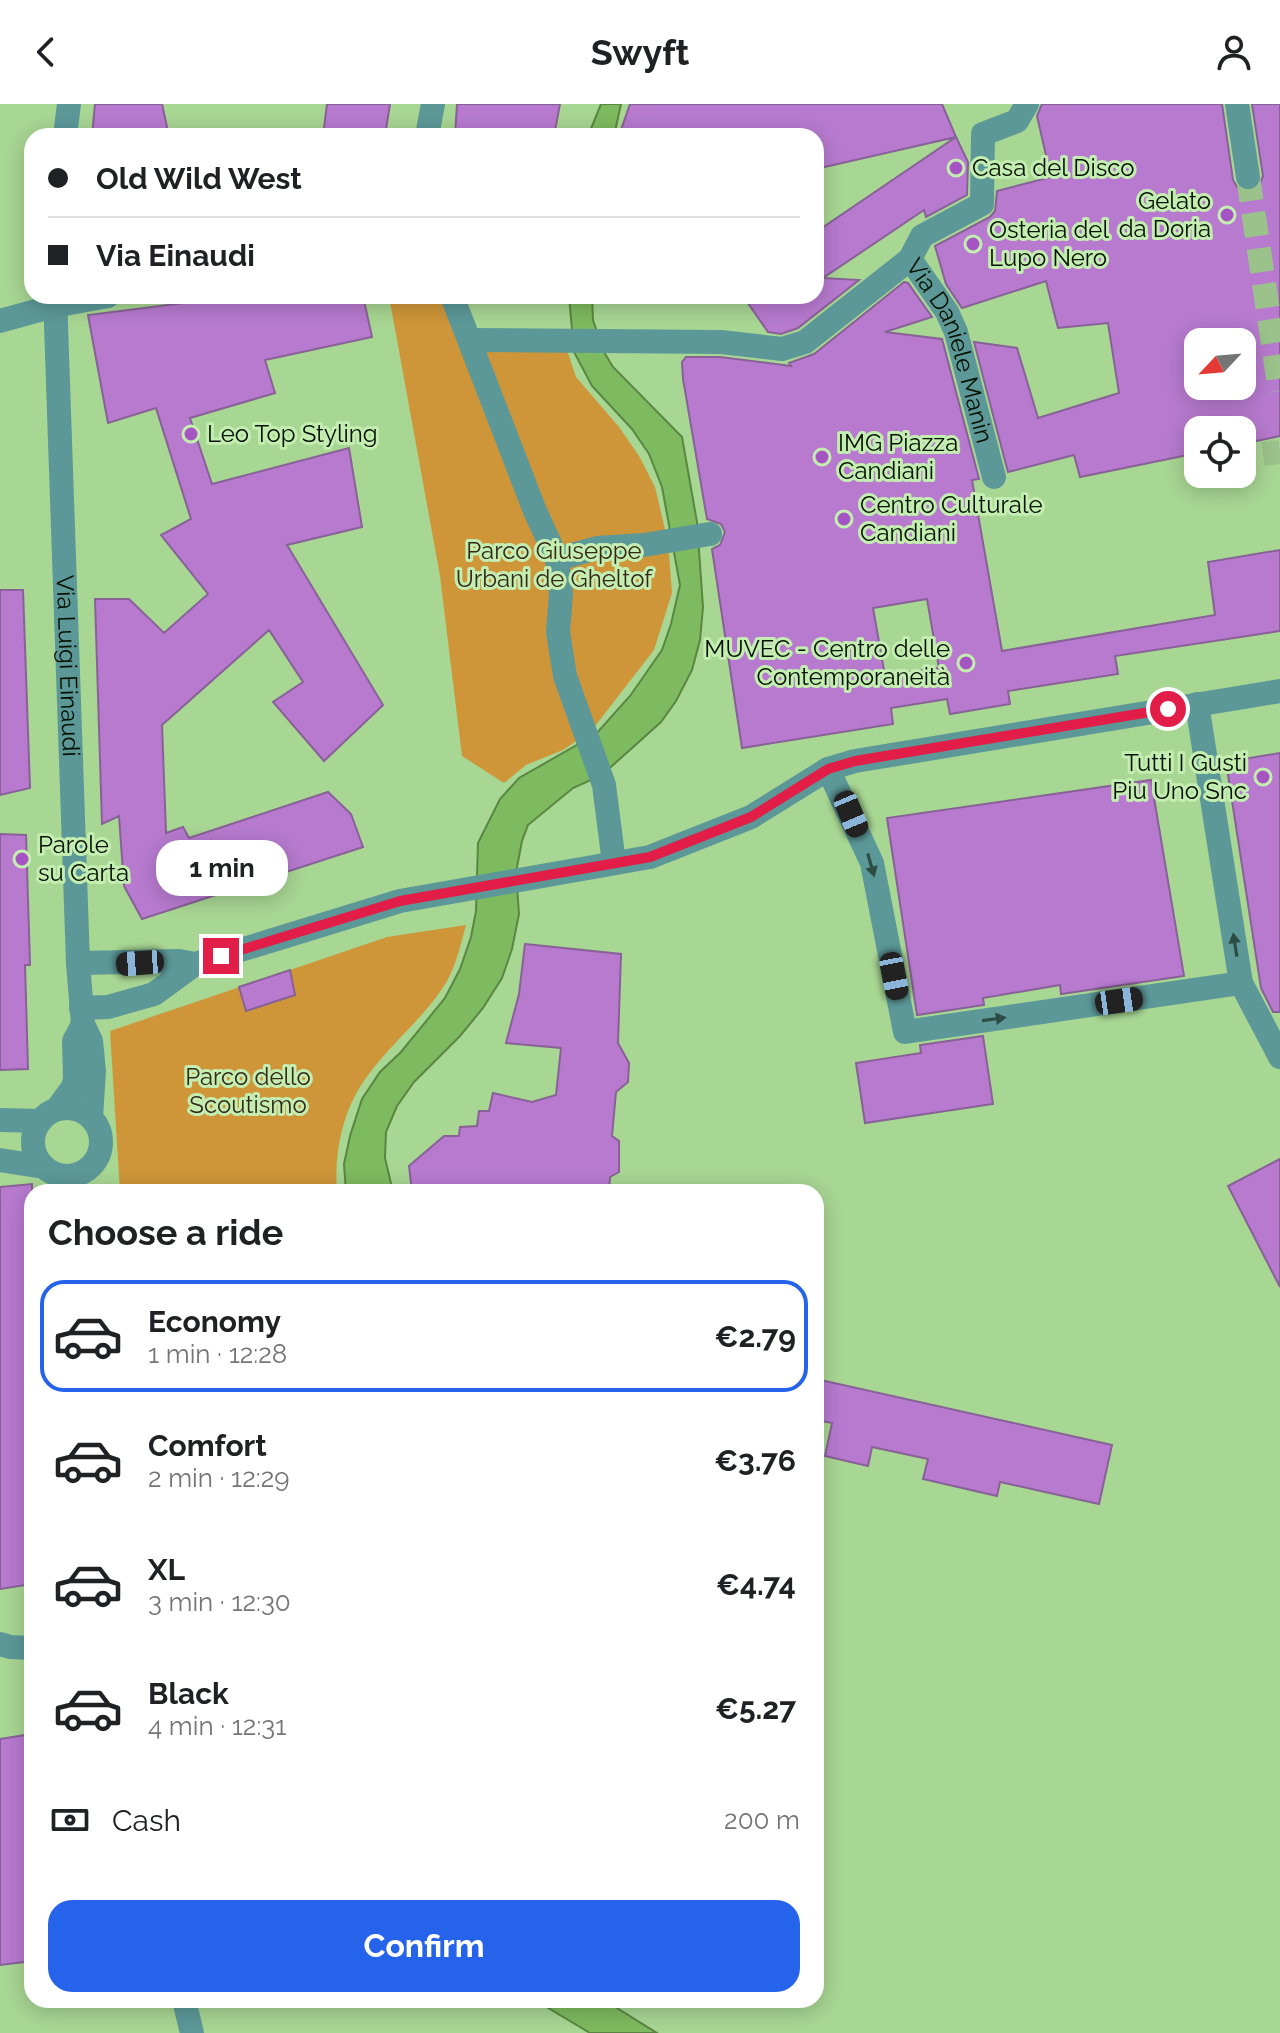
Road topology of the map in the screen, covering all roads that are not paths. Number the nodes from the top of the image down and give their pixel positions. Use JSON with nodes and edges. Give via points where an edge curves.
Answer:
{"nodes":[{"id":1,"x":69,"y":104,"type":"edge"},
{"id":2,"x":433,"y":104,"type":"edge"},
{"id":3,"x":1027,"y":104,"type":"edge"},
{"id":4,"x":1237,"y":104,"type":"edge"},
{"id":5,"x":66,"y":128,"type":"edge"},
{"id":6,"x":428,"y":128,"type":"edge"},
{"id":7,"x":1248,"y":177,"type":"tunnel mouth"},
{"id":8,"x":910,"y":259,"type":"junction"},
{"id":9,"x":46,"y":304,"type":"edge"},
{"id":10,"x":54,"y":304,"type":"edge"},
{"id":11,"x":455,"y":304,"type":"edge"},
{"id":12,"x":0,"y":321,"type":"edge"},
{"id":13,"x":470,"y":340,"type":"junction"},
{"id":14,"x":994,"y":477,"type":"dead end"},
{"id":15,"x":710,"y":534,"type":"dead end"},
{"id":16,"x":557,"y":559,"type":"junction"},
{"id":17,"x":1280,"y":691,"type":"edge"},
{"id":18,"x":1197,"y":704,"type":"junction"},
{"id":19,"x":828,"y":769,"type":"junction"},
{"id":20,"x":614,"y":863,"type":"junction"},
{"id":21,"x":78,"y":963,"type":"junction"},
{"id":22,"x":195,"y":964,"type":"junction"},
{"id":23,"x":1241,"y":983,"type":"junction"},
{"id":24,"x":82,"y":1016,"type":"junction"},
{"id":25,"x":1280,"y":1057,"type":"edge"},
{"id":26,"x":48,"y":1115,"type":"junction"},
{"id":27,"x":91,"y":1117,"type":"junction"},
{"id":28,"x":0,"y":1120,"type":"edge"},
{"id":29,"x":0,"y":1160,"type":"edge"},
{"id":30,"x":44,"y":1167,"type":"junction"},
{"id":31,"x":89,"y":1180,"type":"edge"},
{"id":32,"x":0,"y":1644,"type":"edge"},
{"id":33,"x":24,"y":1648,"type":"edge"},
{"id":34,"x":186,"y":2008,"type":"edge"},
{"id":35,"x":190,"y":2031,"type":"edge"}],
"edges":[{"from":1,"to":5,"type":"street"},
{"from":2,"to":6,"type":"street"},
{"from":3,"to":8,"type":"street","via":[[1017,121],[983,134],[982,204],[922,236]]},
{"from":4,"to":7,"type":"street"},
{"from":8,"to":13,"type":"street","name":"Via Daniele Manin","via":[[805,342],[782,349],[620,339]]},
{"from":8,"to":14,"type":"street","name":"Via Daniele Manin","via":[[956,332]]},
{"from":9,"to":12,"type":"street"},
{"from":10,"to":21,"type":"street","name":"Via Luigi Einaudi"},
{"from":11,"to":13,"type":"street"},
{"from":13,"to":16,"type":"street"},
{"from":15,"to":16,"type":"street","via":[[597,548]]},
{"from":16,"to":20,"type":"street","via":[[565,676],[604,785]]},
{"from":17,"to":18,"type":"street"},
{"from":18,"to":19,"type":"street"},
{"from":23,"to":18,"type":"street","one_way":true},
{"from":19,"to":20,"type":"street","via":[[751,817],[650,857]]},
{"from":19,"to":23,"type":"street","one_way":true,"via":[[872,863],[905,1032]]},
{"from":20,"to":22,"type":"street","via":[[400,901]]},
{"from":21,"to":22,"type":"street"},
{"from":21,"to":24,"type":"street","name":"Via Luigi Einaudi"},
{"from":22,"to":24,"type":"street","via":[[154,994]]},
{"from":23,"to":25,"type":"street"},
{"from":24,"to":26,"type":"street","name":"Via Luigi Einaudi","via":[[74,1041],[73,1087]]},
{"from":24,"to":27,"type":"street","name":"Via Luigi Einaudi","via":[[94,1071]]},
{"from":26,"to":27,"type":"street","via":[[75,1108]]},
{"from":26,"to":28,"type":"street"},
{"from":26,"to":30,"type":"street","via":[[33,1140]]},
{"from":27,"to":31,"type":"street","via":[[101,1137]]},
{"from":29,"to":30,"type":"street"},
{"from":30,"to":31,"type":"street"},
{"from":32,"to":33,"type":"street"},
{"from":34,"to":35,"type":"street"}]}
